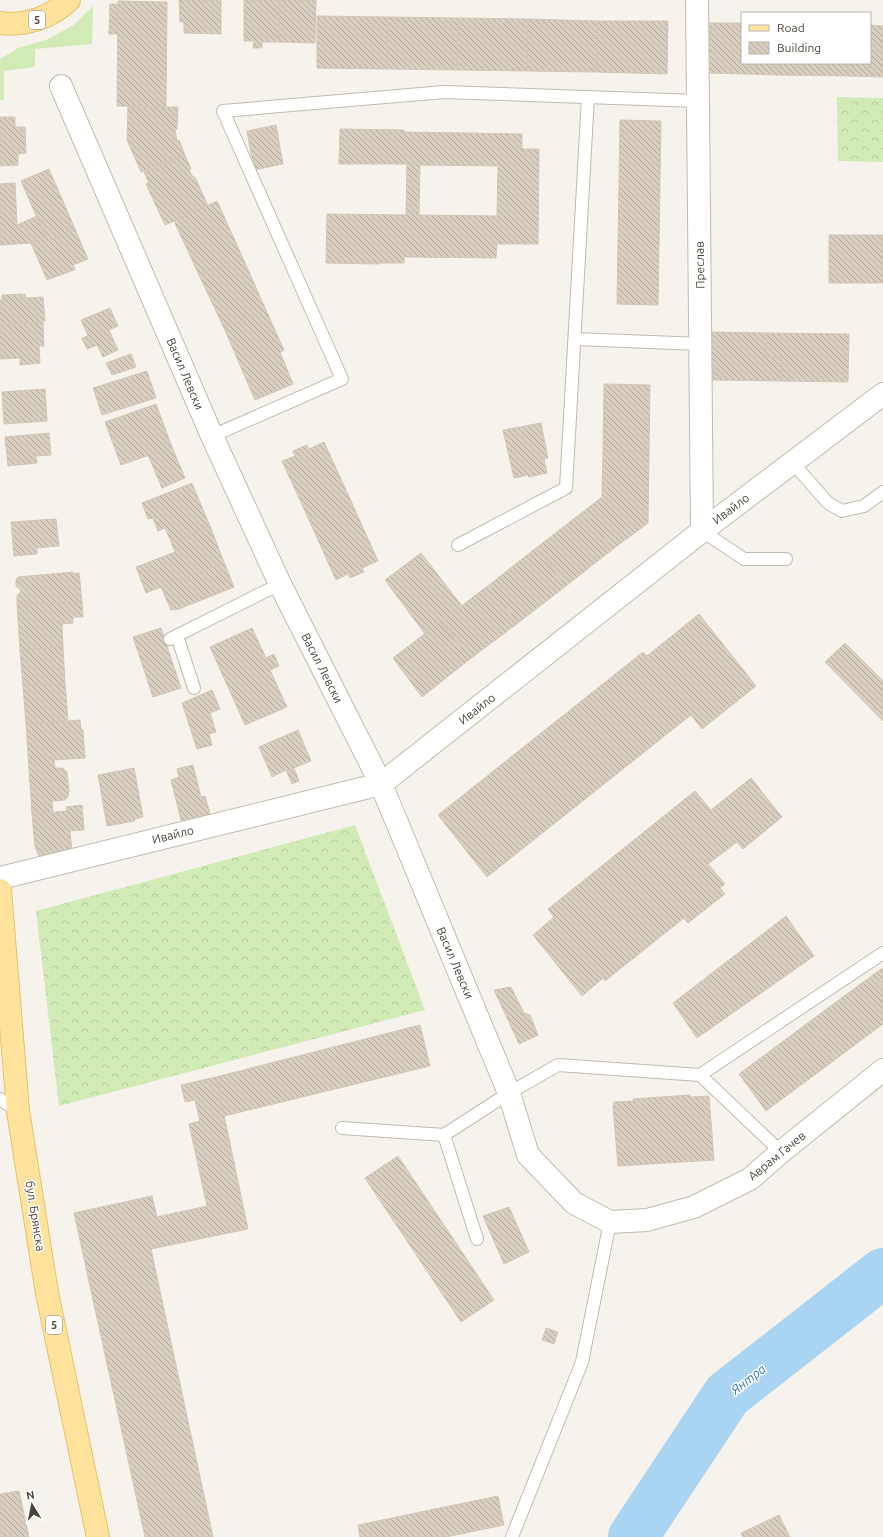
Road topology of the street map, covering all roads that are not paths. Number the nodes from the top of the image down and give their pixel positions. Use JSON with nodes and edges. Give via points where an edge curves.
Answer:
{"nodes":[{"id":1,"x":69,"y":0,"type":"edge"},
{"id":2,"x":697,"y":0,"type":"edge"},
{"id":3,"x":4,"y":27,"type":"edge"},
{"id":4,"x":61,"y":86,"type":"dead end"},
{"id":5,"x":588,"y":97,"type":"junction"},
{"id":6,"x":698,"y":101,"type":"junction"},
{"id":7,"x":575,"y":339,"type":"junction"},
{"id":8,"x":700,"y":344,"type":"junction"},
{"id":9,"x":883,"y":394,"type":"edge"},
{"id":10,"x":212,"y":436,"type":"junction"},
{"id":11,"x":793,"y":462,"type":"junction"},
{"id":12,"x":883,"y":492,"type":"edge"},
{"id":13,"x":702,"y":531,"type":"junction"},
{"id":14,"x":458,"y":545,"type":"dead end"},
{"id":15,"x":786,"y":559,"type":"dead end"},
{"id":16,"x":280,"y":584,"type":"junction"},
{"id":17,"x":194,"y":688,"type":"dead end"},
{"id":18,"x":380,"y":784,"type":"junction"},
{"id":19,"x":0,"y":878,"type":"edge"},
{"id":20,"x":0,"y":890,"type":"edge"},
{"id":21,"x":883,"y":953,"type":"edge"},
{"id":22,"x":883,"y":1070,"type":"edge"},
{"id":23,"x":700,"y":1075,"type":"junction"},
{"id":24,"x":509,"y":1093,"type":"junction"},
{"id":25,"x":0,"y":1099,"type":"edge"},
{"id":26,"x":18,"y":1111,"type":"junction"},
{"id":27,"x":342,"y":1128,"type":"dead end"},
{"id":28,"x":444,"y":1135,"type":"junction"},
{"id":29,"x":781,"y":1152,"type":"junction"},
{"id":30,"x":610,"y":1222,"type":"junction"},
{"id":31,"x":477,"y":1239,"type":"dead end"},
{"id":32,"x":98,"y":1537,"type":"edge"},
{"id":33,"x":512,"y":1537,"type":"edge"}],
"edges":[{"from":1,"to":3,"type":"main road","number":"5","via":[[54,12],[33,22]]},
{"from":2,"to":6,"type":"street","name":"Преслав"},
{"from":4,"to":10,"type":"street","name":"Васил Левски"},
{"from":5,"to":6,"type":"lane"},
{"from":5,"to":7,"type":"lane"},
{"from":5,"to":10,"type":"lane","via":[[444,92],[223,111],[342,379]]},
{"from":6,"to":8,"type":"street","name":"Преслав"},
{"from":7,"to":8,"type":"lane"},
{"from":7,"to":14,"type":"lane","via":[[566,488]]},
{"from":8,"to":13,"type":"street","name":"Преслав"},
{"from":9,"to":11,"type":"street","name":"Ивайло"},
{"from":10,"to":16,"type":"street","name":"Васил Левски"},
{"from":11,"to":12,"type":"lane","via":[[828,503],[842,511],[864,506]]},
{"from":11,"to":13,"type":"street","name":"Ивайло"},
{"from":13,"to":15,"type":"lane","via":[[744,559]]},
{"from":13,"to":18,"type":"street","name":"Ивайло"},
{"from":16,"to":17,"type":"lane","via":[[174,638]]},
{"from":16,"to":18,"type":"street","name":"Васил Левски"},
{"from":18,"to":19,"type":"street","name":"Ивайло"},
{"from":18,"to":24,"type":"street","name":"Васил Левски"},
{"from":20,"to":26,"type":"main road","name":"бул. Брянска","number":"5"},
{"from":21,"to":23,"type":"lane"},
{"from":22,"to":29,"type":"street","name":"Аврам Гачев"},
{"from":23,"to":24,"type":"lane","via":[[558,1065]]},
{"from":23,"to":29,"type":"lane"},
{"from":24,"to":28,"type":"lane"},
{"from":24,"to":30,"type":"street","name":"Васил Левски","via":[[528,1155],[574,1203]]},
{"from":25,"to":26,"type":"lane"},
{"from":26,"to":32,"type":"main road","name":"бул. Брянска","number":"5","via":[[47,1293]]},
{"from":27,"to":28,"type":"lane"},
{"from":28,"to":31,"type":"lane"},
{"from":29,"to":30,"type":"street","name":"Аврам Гачев","via":[[750,1179],[694,1207],[647,1220]]},
{"from":30,"to":33,"type":"lane","via":[[582,1362]]}]}
